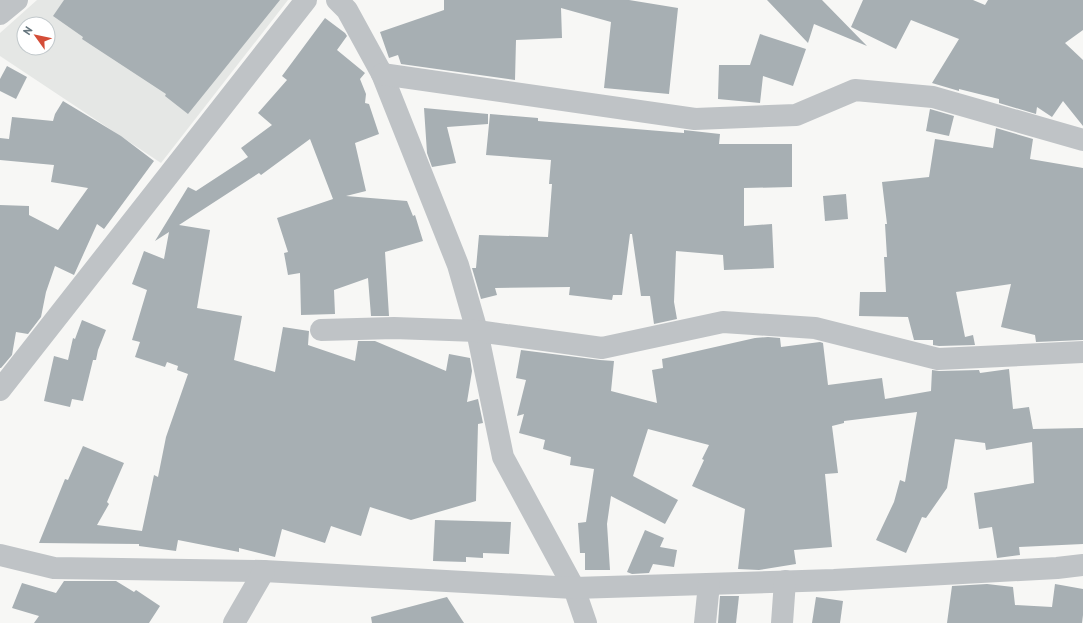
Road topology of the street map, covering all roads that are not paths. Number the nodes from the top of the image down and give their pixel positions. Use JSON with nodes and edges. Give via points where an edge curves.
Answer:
{"nodes":[{"id":1,"x":17,"y":0,"type":"edge"},
{"id":2,"x":306,"y":0,"type":"edge"},
{"id":3,"x":338,"y":0,"type":"edge"},
{"id":4,"x":0,"y":14,"type":"edge"},
{"id":5,"x":382,"y":74,"type":"junction"},
{"id":6,"x":1083,"y":140,"type":"edge"},
{"id":7,"x":321,"y":330,"type":"dead end"},
{"id":8,"x":477,"y":331,"type":"junction"},
{"id":9,"x":1083,"y":352,"type":"edge"},
{"id":10,"x":0,"y":390,"type":"edge"},
{"id":11,"x":0,"y":555,"type":"edge"},
{"id":12,"x":1083,"y":565,"type":"edge"},
{"id":13,"x":264,"y":570,"type":"junction"},
{"id":14,"x":786,"y":582,"type":"junction"},
{"id":15,"x":709,"y":584,"type":"junction"},
{"id":16,"x":574,"y":588,"type":"junction"},
{"id":17,"x":234,"y":623,"type":"edge"},
{"id":18,"x":586,"y":623,"type":"edge"},
{"id":19,"x":705,"y":623,"type":"edge"},
{"id":20,"x":782,"y":623,"type":"edge"}],
"edges":[{"from":1,"to":4,"type":"street"},
{"from":2,"to":10,"type":"street"},
{"from":3,"to":5,"type":"street","via":[[347,10]]},
{"from":5,"to":6,"type":"street","via":[[695,119],[796,115],[855,90],[933,97]]},
{"from":5,"to":8,"type":"street","via":[[458,265]]},
{"from":7,"to":8,"type":"street","via":[[394,328]]},
{"from":8,"to":9,"type":"street","via":[[602,348],[723,322],[814,328],[938,359]]},
{"from":8,"to":16,"type":"street","via":[[503,457]]},
{"from":11,"to":13,"type":"street","via":[[54,568]]},
{"from":12,"to":14,"type":"street"},
{"from":13,"to":16,"type":"street"},
{"from":13,"to":17,"type":"street"},
{"from":14,"to":15,"type":"street"},
{"from":14,"to":20,"type":"street"},
{"from":15,"to":16,"type":"street"},
{"from":15,"to":19,"type":"street"},
{"from":16,"to":18,"type":"street"}]}
